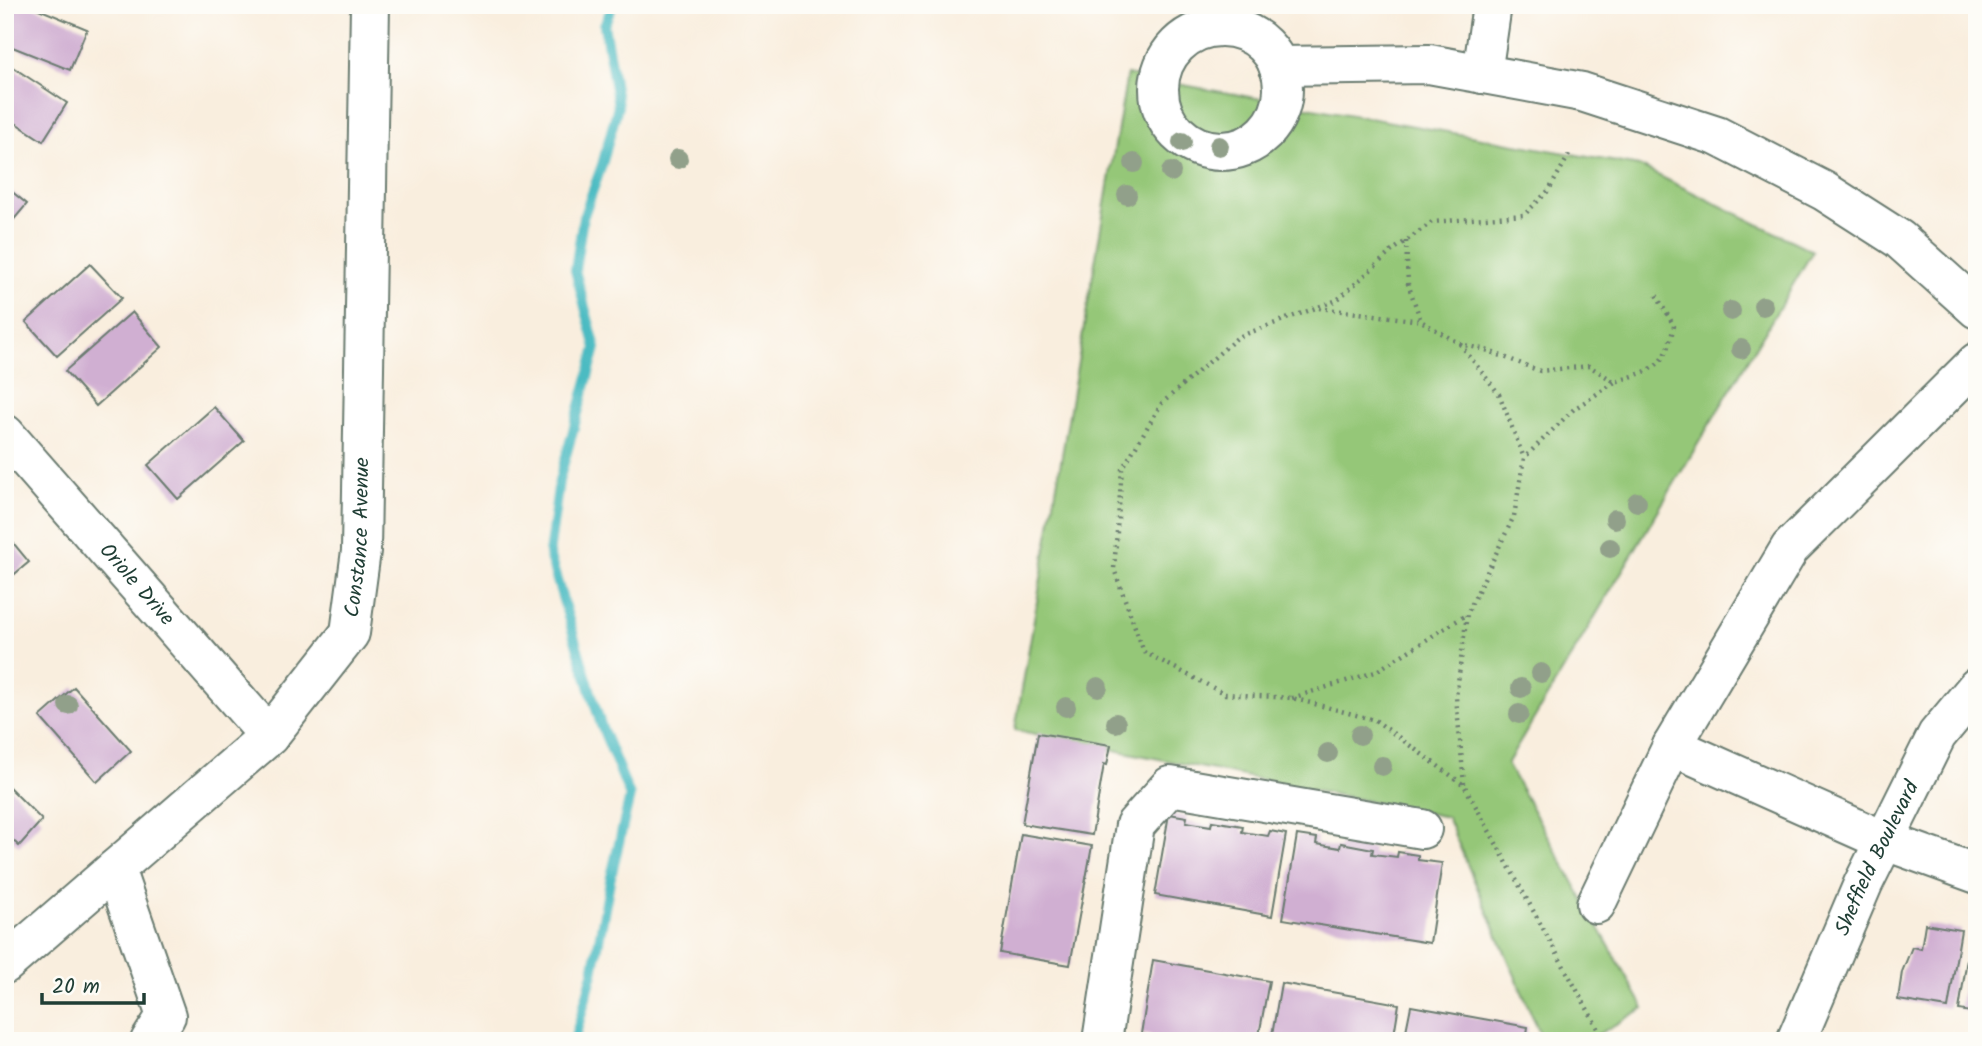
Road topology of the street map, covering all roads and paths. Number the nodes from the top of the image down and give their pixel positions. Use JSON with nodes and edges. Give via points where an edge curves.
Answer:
{"nodes":[{"id":1,"x":370,"y":5,"type":"edge"},
{"id":2,"x":1492,"y":5,"type":"edge"},
{"id":3,"x":1278,"y":66,"type":"dead end"},
{"id":4,"x":1482,"y":74,"type":"junction"},
{"id":5,"x":1569,"y":155,"type":"dead end"},
{"id":6,"x":1406,"y":242,"type":"junction"},
{"id":7,"x":1655,"y":293,"type":"dead end"},
{"id":8,"x":1315,"y":308,"type":"junction"},
{"id":9,"x":1977,"y":309,"type":"edge"},
{"id":10,"x":1421,"y":321,"type":"junction"},
{"id":11,"x":1460,"y":344,"type":"junction"},
{"id":12,"x":1977,"y":362,"type":"edge"},
{"id":13,"x":1615,"y":382,"type":"junction"},
{"id":14,"x":5,"y":433,"type":"edge"},
{"id":15,"x":1524,"y":458,"type":"junction"},
{"id":16,"x":1466,"y":614,"type":"junction"},
{"id":17,"x":1977,"y":687,"type":"edge"},
{"id":18,"x":1292,"y":698,"type":"junction"},
{"id":19,"x":269,"y":736,"type":"junction"},
{"id":20,"x":1672,"y":746,"type":"junction"},
{"id":21,"x":1464,"y":785,"type":"junction"},
{"id":22,"x":1422,"y":830,"type":"dead end"},
{"id":23,"x":1883,"y":840,"type":"junction"},
{"id":24,"x":115,"y":869,"type":"junction"},
{"id":25,"x":1977,"y":874,"type":"edge"},
{"id":26,"x":1596,"y":904,"type":"dead end"},
{"id":27,"x":5,"y":964,"type":"edge"},
{"id":28,"x":150,"y":1041,"type":"edge"},
{"id":29,"x":1102,"y":1041,"type":"edge"},
{"id":30,"x":1605,"y":1041,"type":"edge"},
{"id":31,"x":1796,"y":1041,"type":"edge"}],
"edges":[{"from":1,"to":19,"type":"street","name":"Constance Avenue","via":[[361,551],[350,633]]},
{"from":2,"to":4,"type":"street"},
{"from":3,"to":4,"type":"street","via":[[1429,64]]},
{"from":4,"to":9,"type":"street","via":[[1581,92],[1717,136],[1824,191],[1899,239]]},
{"from":5,"to":6,"type":"path","via":[[1549,190],[1524,215],[1432,222]]},
{"from":6,"to":8,"type":"path","via":[[1337,300]]},
{"from":6,"to":10,"type":"path","via":[[1408,285]]},
{"from":7,"to":13,"type":"path","via":[[1674,326],[1667,354],[1653,369]]},
{"from":8,"to":10,"type":"path"},
{"from":8,"to":18,"type":"path","via":[[1238,337],[1162,403],[1122,469],[1114,569],[1144,652],[1225,694]]},
{"from":10,"to":11,"type":"path"},
{"from":11,"to":13,"type":"path","via":[[1541,371],[1589,366]]},
{"from":11,"to":15,"type":"path","via":[[1499,394]]},
{"from":12,"to":20,"type":"street","via":[[1790,548]]},
{"from":13,"to":15,"type":"path","via":[[1574,409]]},
{"from":14,"to":19,"type":"street","name":"Oriole Drive"},
{"from":15,"to":16,"type":"path","via":[[1514,516]]},
{"from":16,"to":18,"type":"path","via":[[1375,672]]},
{"from":16,"to":21,"type":"path","via":[[1456,697]]},
{"from":17,"to":23,"type":"street","name":"Sheffield Boulevard","via":[[1937,735]]},
{"from":18,"to":21,"type":"path","via":[[1375,720]]},
{"from":19,"to":24,"type":"street","name":"Constance Avenue"},
{"from":20,"to":23,"type":"street"},
{"from":20,"to":26,"type":"street"},
{"from":21,"to":30,"type":"path"},
{"from":22,"to":29,"type":"street","via":[[1170,786],[1135,825]]},
{"from":23,"to":25,"type":"street"},
{"from":23,"to":31,"type":"street","name":"Sheffield Boulevard"},
{"from":24,"to":27,"type":"street","name":"Constance Avenue"},
{"from":24,"to":28,"type":"street","via":[[166,1016]]}]}
